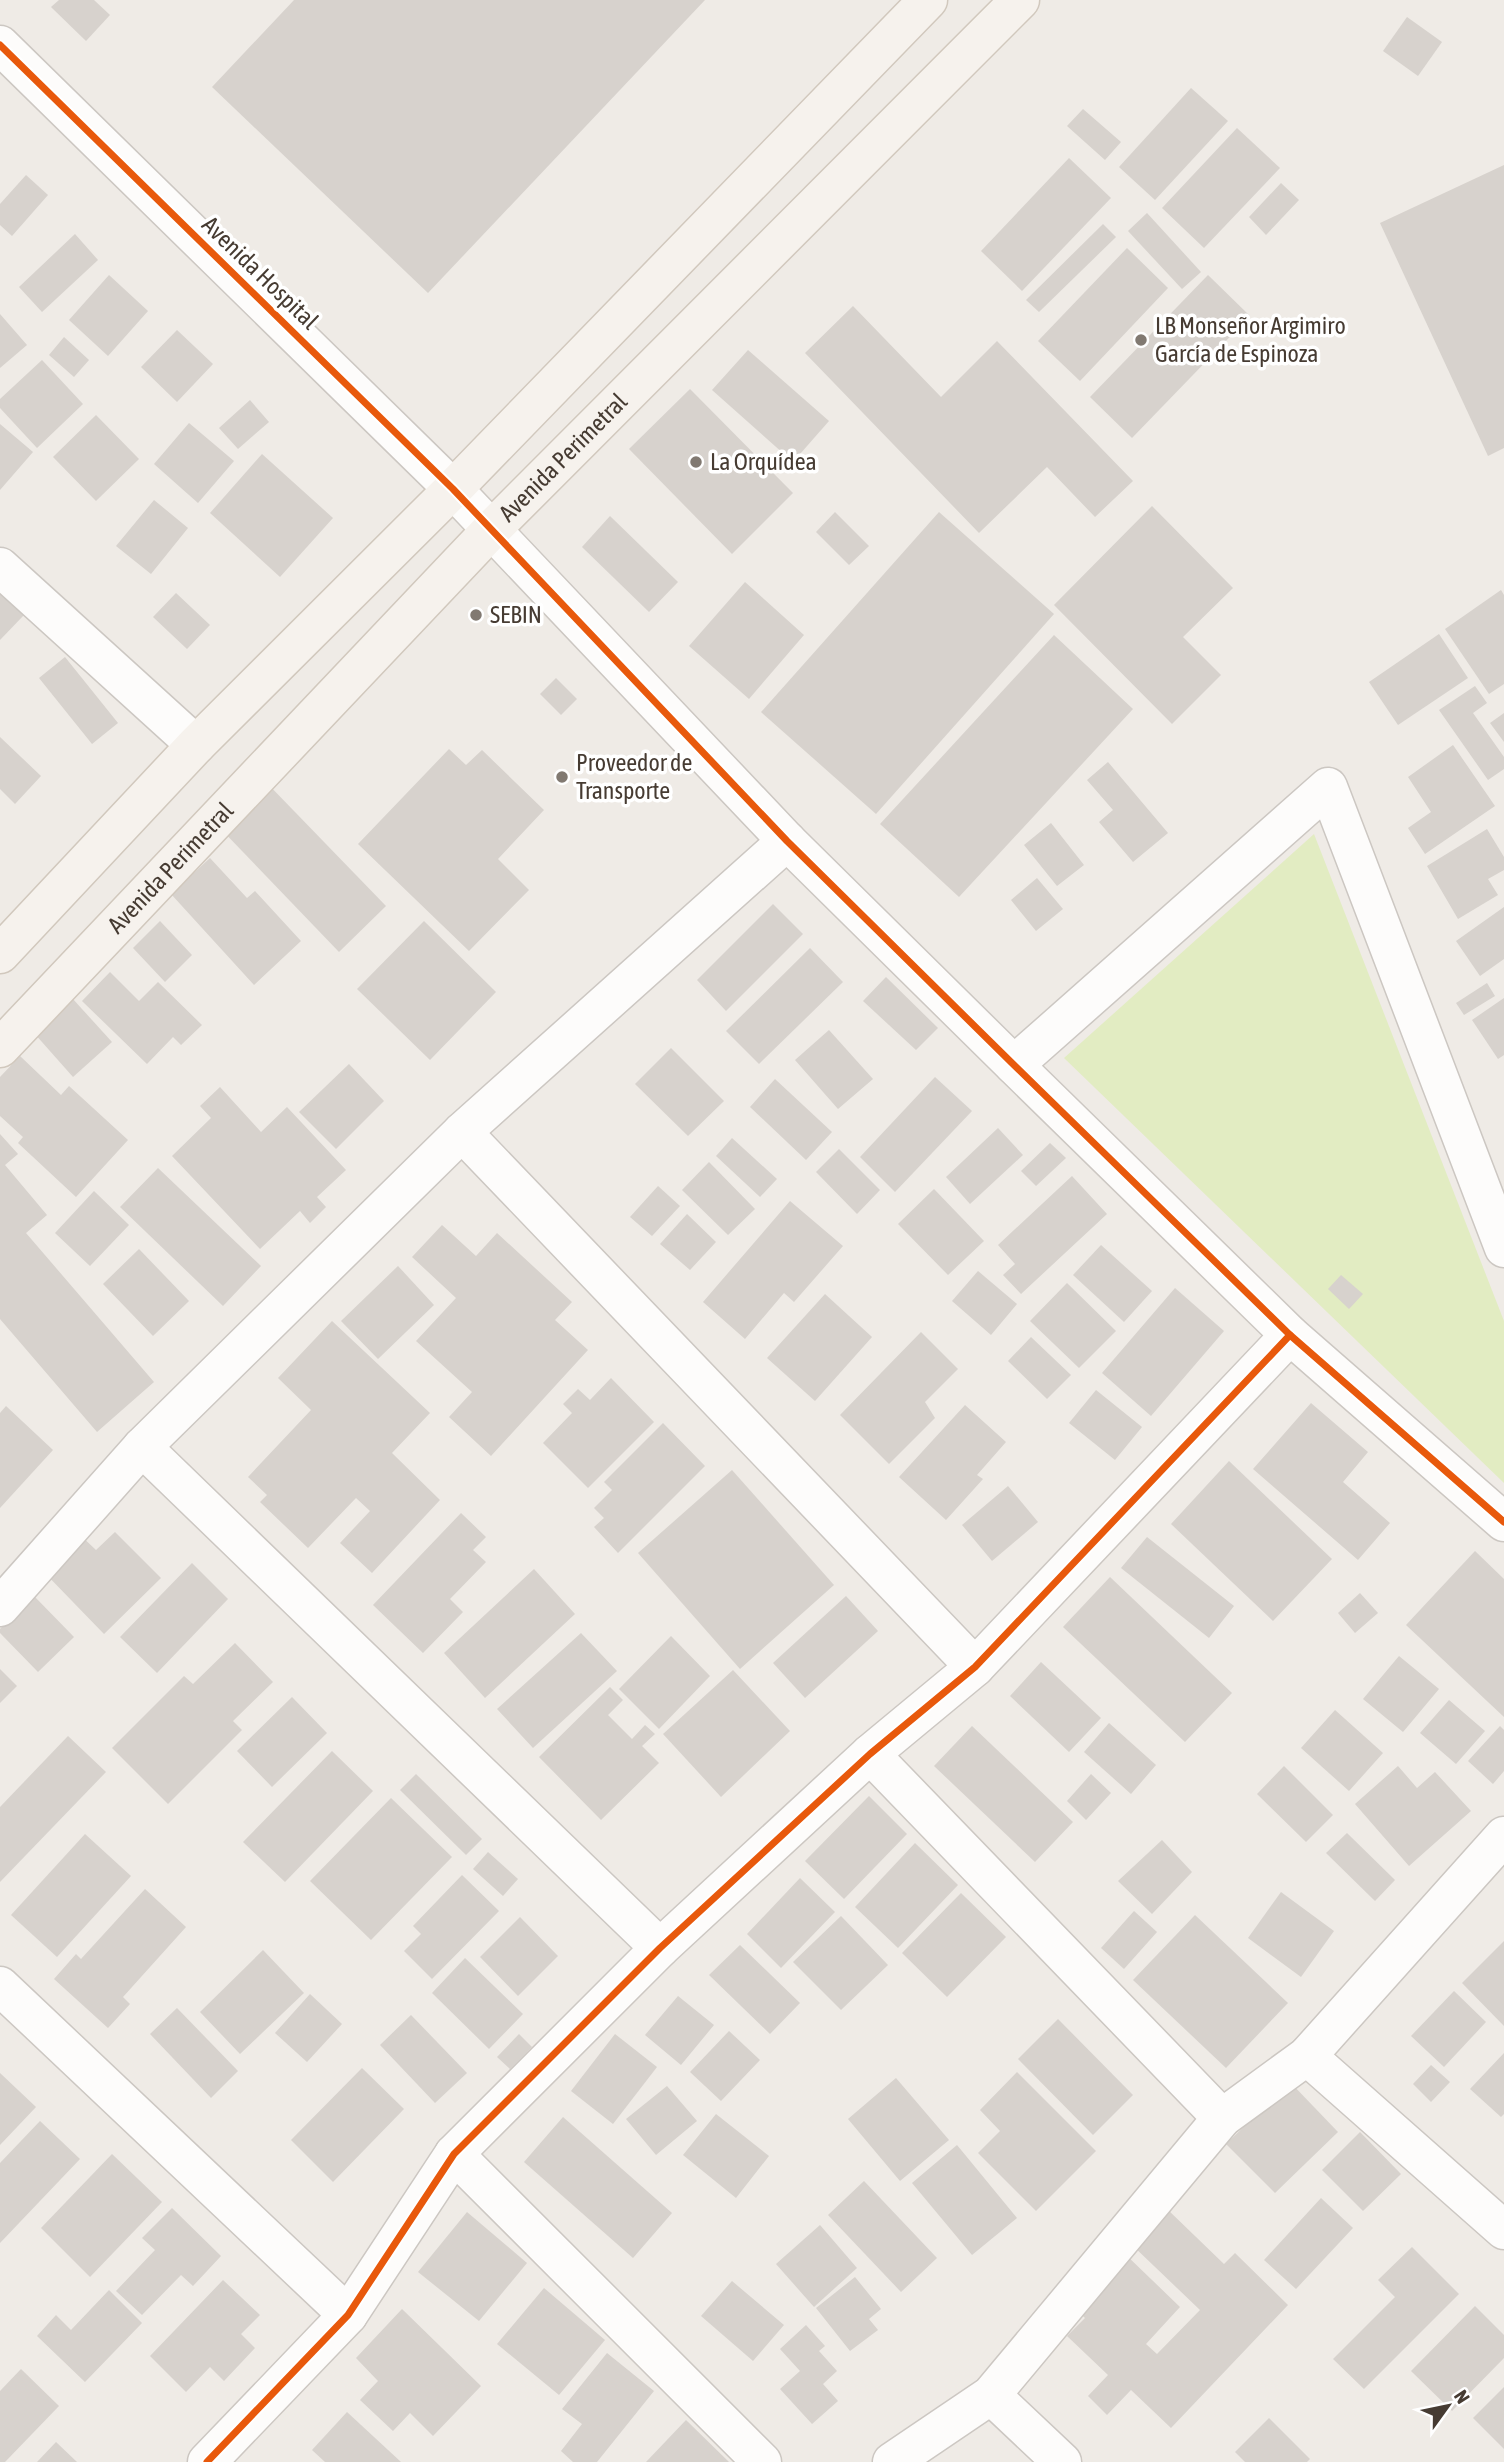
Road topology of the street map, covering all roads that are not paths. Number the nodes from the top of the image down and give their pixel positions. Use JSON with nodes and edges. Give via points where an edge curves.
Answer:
{"nodes":[{"id":1,"x":928,"y":0,"type":"edge"},
{"id":2,"x":1020,"y":0,"type":"edge"},
{"id":3,"x":0,"y":46,"type":"edge"},
{"id":4,"x":453,"y":489,"type":"junction"},
{"id":5,"x":492,"y":529,"type":"junction"},
{"id":6,"x":0,"y":567,"type":"edge"},
{"id":7,"x":196,"y":744,"type":"junction"},
{"id":8,"x":787,"y":841,"type":"junction"},
{"id":9,"x":0,"y":954,"type":"edge"},
{"id":10,"x":0,"y":1048,"type":"edge"},
{"id":11,"x":1014,"y":1065,"type":"junction"},
{"id":12,"x":462,"y":1132,"type":"junction"},
{"id":13,"x":1504,"y":1248,"type":"edge"},
{"id":14,"x":1290,"y":1335,"type":"junction"},
{"id":15,"x":142,"y":1447,"type":"junction"},
{"id":16,"x":1504,"y":1522,"type":"edge"},
{"id":17,"x":0,"y":1607,"type":"edge"},
{"id":18,"x":975,"y":1667,"type":"junction"},
{"id":19,"x":870,"y":1754,"type":"junction"},
{"id":20,"x":1504,"y":1836,"type":"edge"},
{"id":21,"x":660,"y":1948,"type":"junction"},
{"id":22,"x":0,"y":1986,"type":"edge"},
{"id":23,"x":1307,"y":2056,"type":"junction"},
{"id":24,"x":1222,"y":2118,"type":"junction"},
{"id":25,"x":454,"y":2154,"type":"junction"},
{"id":26,"x":1504,"y":2230,"type":"edge"},
{"id":27,"x":348,"y":2315,"type":"junction"},
{"id":28,"x":990,"y":2395,"type":"junction"},
{"id":29,"x":207,"y":2462,"type":"edge"},
{"id":30,"x":762,"y":2462,"type":"edge"},
{"id":31,"x":892,"y":2462,"type":"edge"},
{"id":32,"x":1062,"y":2462,"type":"edge"}],
"edges":[{"from":1,"to":4,"type":"street"},
{"from":2,"to":5,"type":"street","name":"Avenida Perimetral"},
{"from":3,"to":4,"type":"street","name":"Avenida Hospital"},
{"from":4,"to":5,"type":"street","name":"Avenida Hospital"},
{"from":4,"to":7,"type":"street"},
{"from":5,"to":8,"type":"street","name":"Avenida Hospital"},
{"from":5,"to":10,"type":"street","name":"Avenida Perimetral"},
{"from":6,"to":7,"type":"street"},
{"from":7,"to":9,"type":"street"},
{"from":8,"to":11,"type":"street","name":"Avenida Hospital"},
{"from":8,"to":12,"type":"street"},
{"from":11,"to":13,"type":"street","via":[[1328,788]]},
{"from":11,"to":14,"type":"street","name":"Avenida Hospital"},
{"from":12,"to":15,"type":"street"},
{"from":12,"to":18,"type":"street"},
{"from":14,"to":16,"type":"street","name":"Avenida Hospital"},
{"from":14,"to":18,"type":"street"},
{"from":15,"to":17,"type":"street"},
{"from":15,"to":21,"type":"street"},
{"from":18,"to":19,"type":"street"},
{"from":19,"to":21,"type":"street"},
{"from":19,"to":24,"type":"street"},
{"from":20,"to":23,"type":"street"},
{"from":21,"to":25,"type":"street"},
{"from":22,"to":27,"type":"street"},
{"from":23,"to":24,"type":"street"},
{"from":23,"to":26,"type":"street"},
{"from":24,"to":28,"type":"street"},
{"from":25,"to":27,"type":"street"},
{"from":25,"to":30,"type":"street"},
{"from":27,"to":29,"type":"street"},
{"from":28,"to":31,"type":"street"},
{"from":28,"to":32,"type":"street"}]}
